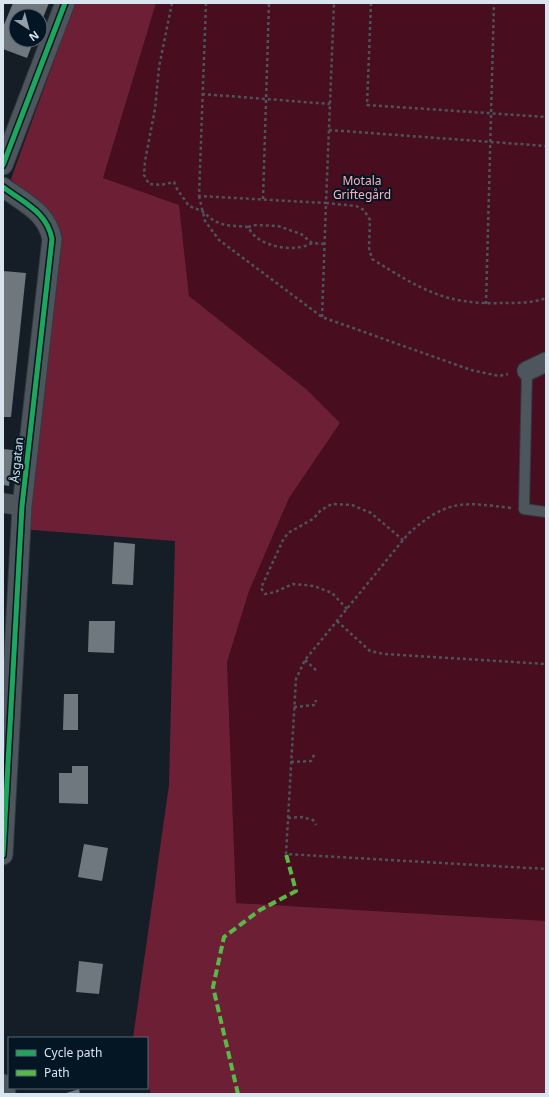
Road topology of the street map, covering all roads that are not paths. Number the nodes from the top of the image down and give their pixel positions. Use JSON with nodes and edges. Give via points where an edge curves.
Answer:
{"nodes":[{"id":1,"x":65,"y":3,"type":"edge"},
{"id":2,"x":3,"y":165,"type":"edge"},
{"id":3,"x":3,"y":187,"type":"edge"},
{"id":4,"x":546,"y":362,"type":"edge"},
{"id":5,"x":527,"y":371,"type":"joint"},
{"id":6,"x":3,"y":503,"type":"edge"},
{"id":7,"x":22,"y":506,"type":"junction"},
{"id":8,"x":546,"y":512,"type":"edge"},
{"id":9,"x":3,"y":855,"type":"edge"},
{"id":10,"x":3,"y":1084,"type":"edge"},
{"id":11,"x":6,"y":1094,"type":"edge"}],
"edges":[{"from":1,"to":2,"type":"street"},
{"from":3,"to":7,"type":"street","name":"Åsgatan","via":[[40,213],[48,225],[52,239]]},
{"from":4,"to":5,"type":"street"},
{"from":5,"to":8,"type":"lane","via":[[524,509]]},
{"from":6,"to":7,"type":"street"},
{"from":7,"to":9,"type":"street","name":"Åsgatan"},
{"from":10,"to":11,"type":"street"}]}
